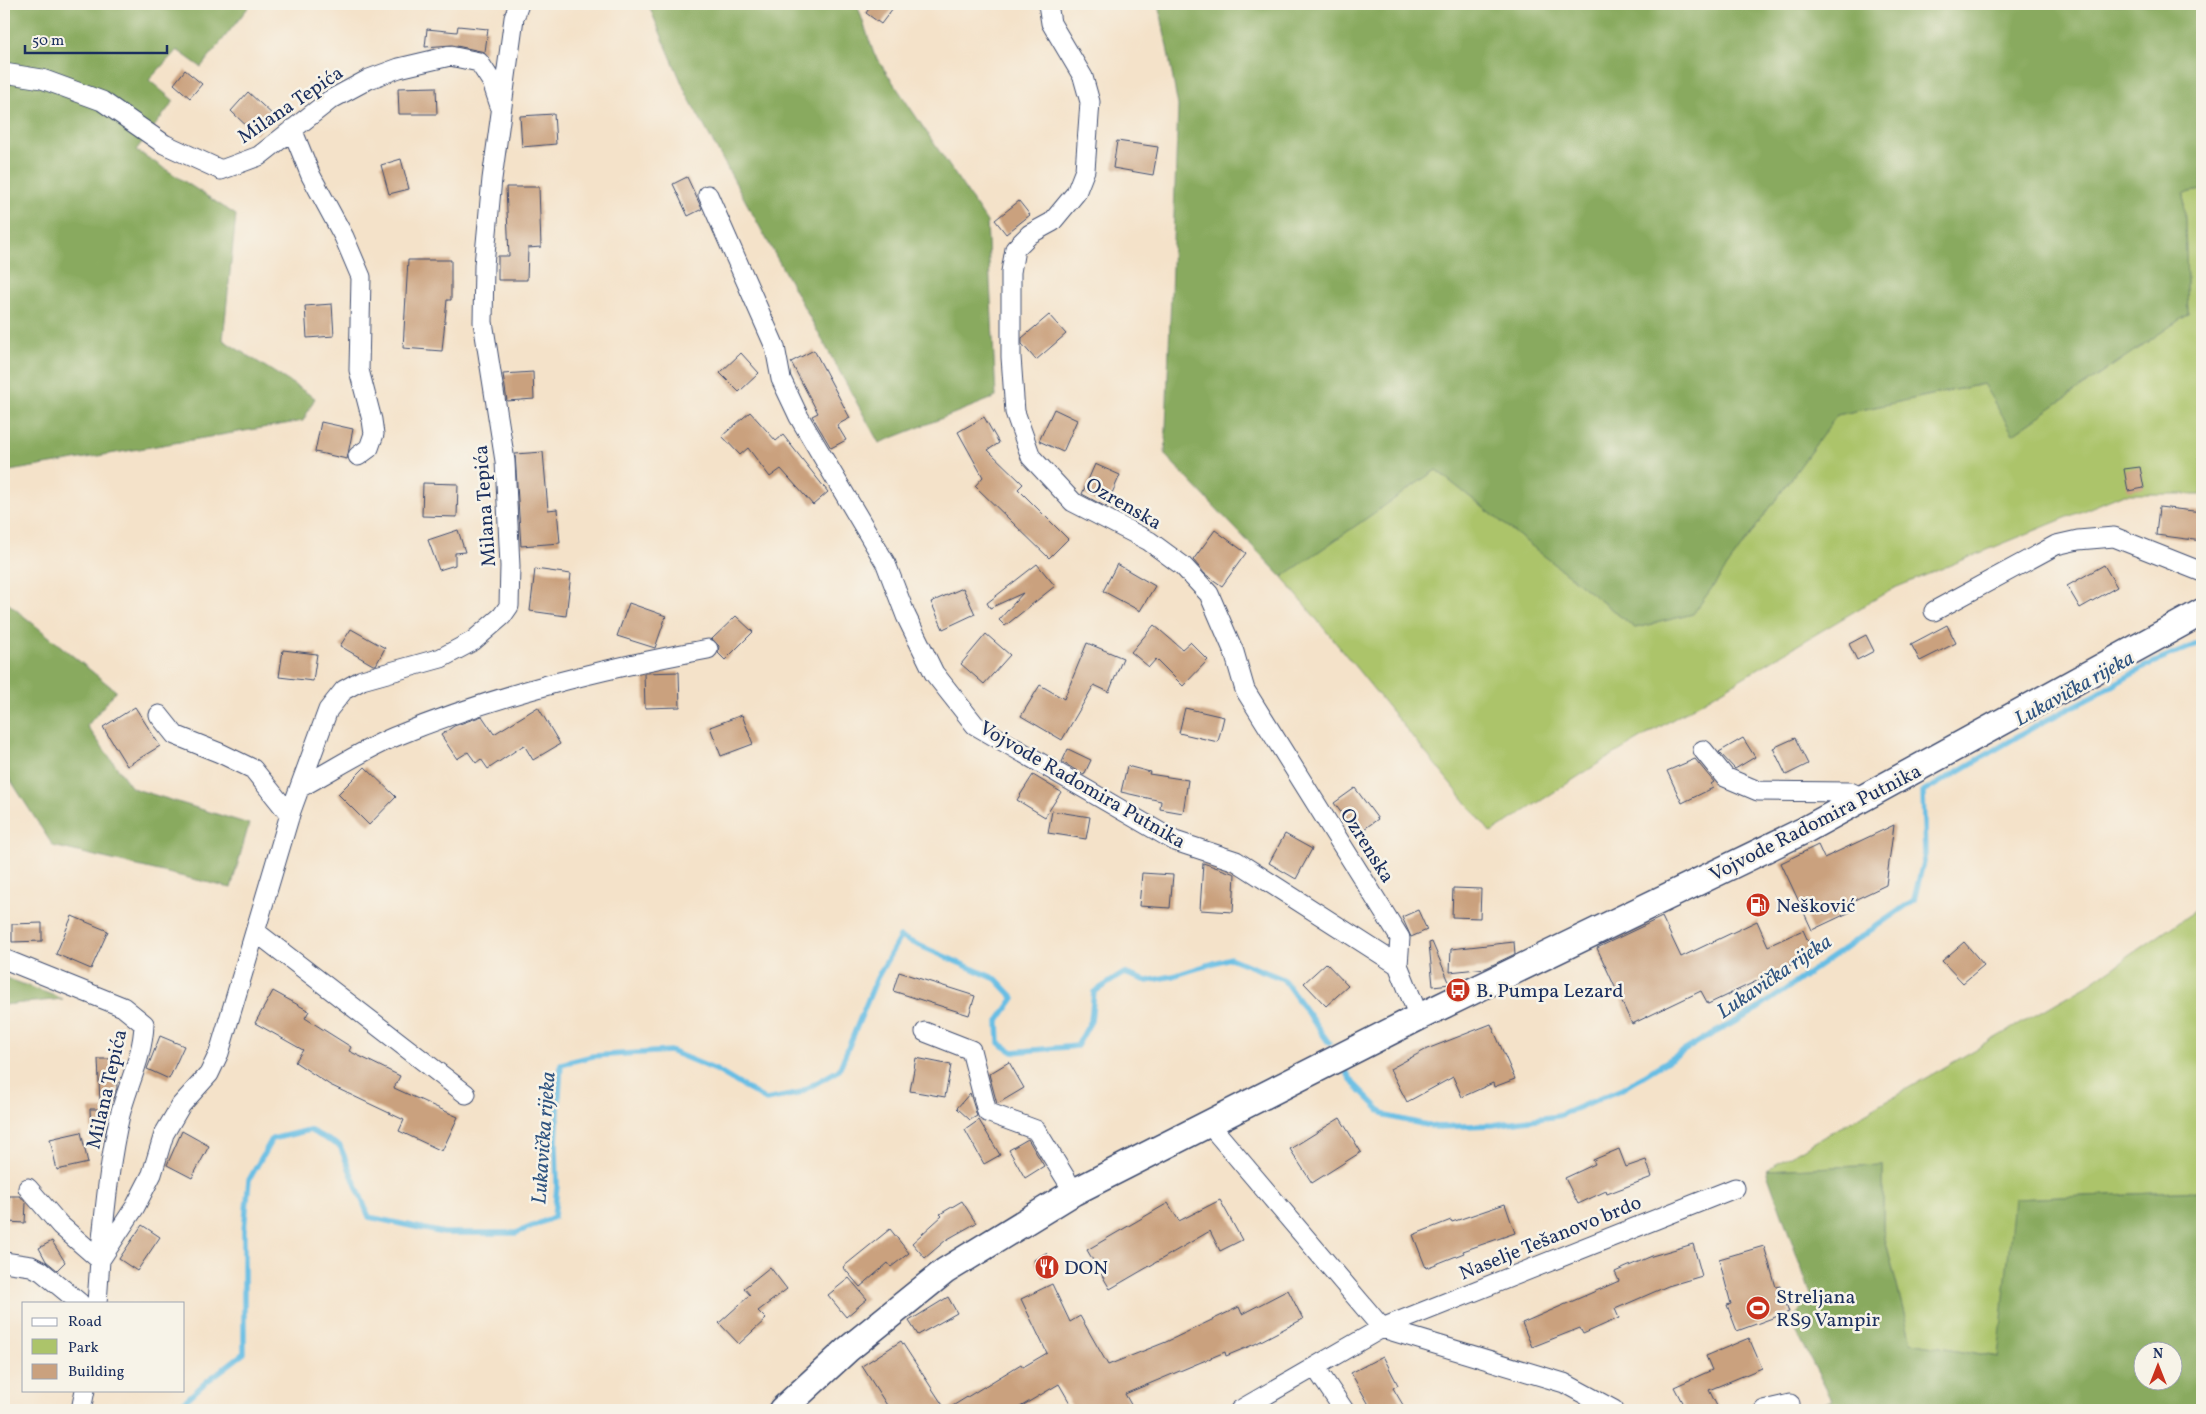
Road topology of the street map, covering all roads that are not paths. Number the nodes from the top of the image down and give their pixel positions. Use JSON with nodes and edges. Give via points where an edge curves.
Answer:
{"nodes":[{"id":1,"x":519,"y":4,"type":"edge"},
{"id":2,"x":1048,"y":4,"type":"edge"},
{"id":3,"x":4,"y":72,"type":"edge"},
{"id":4,"x":501,"y":110,"type":"junction"},
{"id":5,"x":292,"y":130,"type":"junction"},
{"id":6,"x":708,"y":195,"type":"dead end"},
{"id":7,"x":358,"y":456,"type":"dead end"},
{"id":8,"x":2202,"y":572,"type":"edge"},
{"id":9,"x":1934,"y":612,"type":"dead end"},
{"id":10,"x":2202,"y":612,"type":"edge"},
{"id":11,"x":708,"y":649,"type":"dead end"},
{"id":12,"x":159,"y":715,"type":"dead end"},
{"id":13,"x":1703,"y":750,"type":"dead end"},
{"id":14,"x":301,"y":787,"type":"junction"},
{"id":15,"x":1863,"y":798,"type":"junction"},
{"id":16,"x":290,"y":815,"type":"junction"},
{"id":17,"x":256,"y":932,"type":"junction"},
{"id":18,"x":4,"y":959,"type":"edge"},
{"id":19,"x":1398,"y":965,"type":"junction"},
{"id":20,"x":1419,"y":1017,"type":"junction"},
{"id":21,"x":925,"y":1032,"type":"dead end"},
{"id":22,"x":466,"y":1094,"type":"dead end"},
{"id":23,"x":1210,"y":1125,"type":"junction"},
{"id":24,"x":28,"y":1188,"type":"dead end"},
{"id":25,"x":1734,"y":1188,"type":"dead end"},
{"id":26,"x":1074,"y":1192,"type":"junction"},
{"id":27,"x":100,"y":1260,"type":"junction"},
{"id":28,"x":4,"y":1262,"type":"edge"},
{"id":29,"x":79,"y":1302,"type":"edge"},
{"id":30,"x":97,"y":1302,"type":"edge"},
{"id":31,"x":1382,"y":1328,"type":"junction"},
{"id":32,"x":1315,"y":1367,"type":"junction"},
{"id":33,"x":85,"y":1392,"type":"edge"},
{"id":34,"x":1790,"y":1404,"type":"dead end"},
{"id":35,"x":81,"y":1410,"type":"edge"},
{"id":36,"x":782,"y":1410,"type":"edge"},
{"id":37,"x":1240,"y":1410,"type":"edge"},
{"id":38,"x":1344,"y":1410,"type":"edge"},
{"id":39,"x":1614,"y":1410,"type":"edge"},
{"id":40,"x":1764,"y":1410,"type":"edge"}],
"edges":[{"from":1,"to":4,"type":"street","name":"Milana Tepića","via":[[514,18]]},
{"from":2,"to":19,"type":"street","name":"Ozrenska","via":[[1051,23],[1083,77],[1090,102],[1085,170],[1076,193],[1052,222],[1030,234],[1015,249],[1011,272],[1014,412],[1031,457],[1073,502],[1149,541],[1183,566],[1209,594],[1234,652],[1245,690],[1400,938]]},
{"from":3,"to":5,"type":"street","name":"Milana Tepića","via":[[42,79],[102,101],[164,144],[221,170],[259,156]]},
{"from":4,"to":5,"type":"street","name":"Milana Tepića","via":[[492,82],[479,62],[450,56],[369,79],[330,100]]},
{"from":4,"to":14,"type":"street","name":"Milana Tepića","via":[[484,265],[483,322],[505,460],[509,606],[473,641],[441,658],[362,680],[344,690],[328,710]]},
{"from":5,"to":7,"type":"street","via":[[361,277],[359,370],[374,434],[369,448]]},
{"from":6,"to":19,"type":"street","name":"Vojvode Radomira Putnika","via":[[775,347],[781,379],[799,417],[886,564],[906,616],[934,673],[975,725],[1175,841],[1236,861]]},
{"from":8,"to":9,"type":"street","via":[[2114,537],[2078,540],[2056,545]]},
{"from":10,"to":15,"type":"main road","name":"Vojvode Radomira Putnika"},
{"from":11,"to":14,"type":"street","via":[[630,664],[479,704],[392,737]]},
{"from":12,"to":16,"type":"street","via":[[175,735],[253,769]]},
{"from":13,"to":15,"type":"street","via":[[1725,777],[1758,791],[1850,792]]},
{"from":14,"to":16,"type":"street","name":"Milana Tepića"},
{"from":15,"to":20,"type":"main road","name":"Vojvode Radomira Putnika","via":[[1805,830]]},
{"from":16,"to":17,"type":"street","name":"Milana Tepića"},
{"from":17,"to":22,"type":"street"},
{"from":17,"to":27,"type":"street","name":"Milana Tepića","via":[[219,1053],[209,1074],[181,1105],[164,1134],[152,1174],[135,1207]]},
{"from":18,"to":27,"type":"street","name":"Milana Tepića","via":[[124,1007],[144,1024],[144,1044],[120,1115],[106,1198]]},
{"from":19,"to":20,"type":"street"},
{"from":20,"to":23,"type":"main road","name":"Vojvode Radomira Putnika"},
{"from":21,"to":26,"type":"street","via":[[971,1050],[987,1112],[1036,1130]]},
{"from":23,"to":26,"type":"main road","name":"Vojvode Radomira Putnika"},
{"from":23,"to":31,"type":"street"},
{"from":24,"to":27,"type":"street","via":[[60,1225]]},
{"from":25,"to":31,"type":"street","name":"Naselje Tešanovo brdo"},
{"from":26,"to":36,"type":"main road","name":"Vojvode Radomira Putnika","via":[[945,1270],[847,1350]]},
{"from":27,"to":30,"type":"street","name":"Milana Tepića"},
{"from":28,"to":29,"type":"street","via":[[41,1271]]},
{"from":31,"to":32,"type":"street","name":"Naselje Tešanovo brdo"},
{"from":31,"to":39,"type":"street","via":[[1564,1383]]},
{"from":32,"to":37,"type":"street","name":"Naselje Tešanovo brdo"},
{"from":32,"to":38,"type":"street"},
{"from":33,"to":35,"type":"street"},
{"from":34,"to":40,"type":"street"}]}
